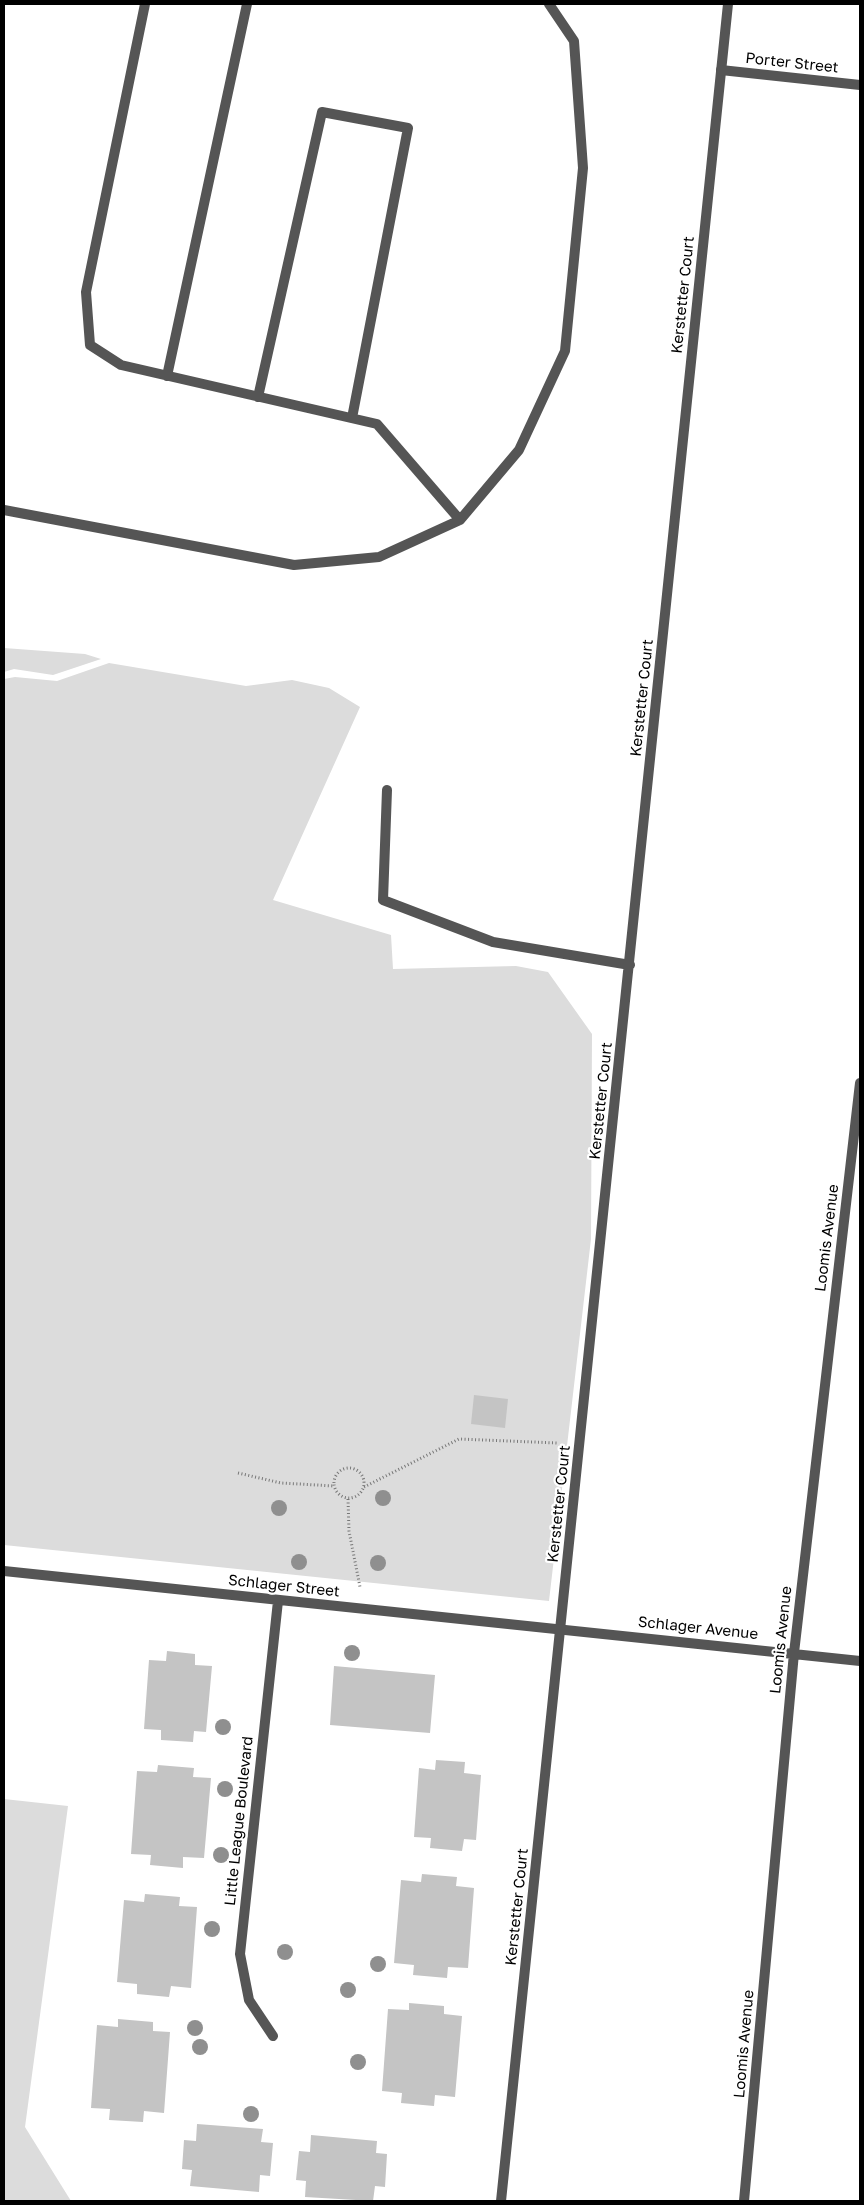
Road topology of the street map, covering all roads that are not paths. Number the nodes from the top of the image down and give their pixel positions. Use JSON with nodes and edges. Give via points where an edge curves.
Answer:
{"nodes":[{"id":1,"x":145,"y":4,"type":"edge"},
{"id":2,"x":247,"y":4,"type":"edge"},
{"id":3,"x":549,"y":4,"type":"edge"},
{"id":4,"x":728,"y":4,"type":"edge"},
{"id":5,"x":721,"y":70,"type":"junction"},
{"id":6,"x":860,"y":85,"type":"edge"},
{"id":7,"x":167,"y":376,"type":"junction"},
{"id":8,"x":258,"y":397,"type":"junction"},
{"id":9,"x":352,"y":418,"type":"junction"},
{"id":10,"x":4,"y":510,"type":"edge"},
{"id":11,"x":460,"y":520,"type":"junction"},
{"id":12,"x":387,"y":790,"type":"dead end"},
{"id":13,"x":630,"y":965,"type":"junction"},
{"id":14,"x":860,"y":1083,"type":"edge"},
{"id":15,"x":4,"y":1571,"type":"edge"},
{"id":16,"x":278,"y":1601,"type":"junction"},
{"id":17,"x":562,"y":1629,"type":"junction"},
{"id":18,"x":794,"y":1653,"type":"junction"},
{"id":19,"x":860,"y":1661,"type":"edge"},
{"id":20,"x":273,"y":2036,"type":"dead end"},
{"id":21,"x":501,"y":2201,"type":"edge"},
{"id":22,"x":744,"y":2201,"type":"edge"}],
"edges":[{"from":1,"to":7,"type":"street","via":[[86,292],[90,345],[121,365]]},
{"from":2,"to":7,"type":"street"},
{"from":3,"to":11,"type":"street","via":[[574,41],[583,168],[565,351],[519,450]]},
{"from":4,"to":5,"type":"street","name":"Kerstetter Court"},
{"from":5,"to":6,"type":"street","name":"Porter Street"},
{"from":5,"to":13,"type":"street","name":"Kerstetter Court"},
{"from":7,"to":8,"type":"street"},
{"from":8,"to":9,"type":"street"},
{"from":8,"to":9,"type":"street","via":[[322,112],[408,128]]},
{"from":9,"to":11,"type":"street","via":[[377,424]]},
{"from":10,"to":11,"type":"street","via":[[294,565],[378,557]]},
{"from":12,"to":13,"type":"street","via":[[383,900],[493,942]]},
{"from":13,"to":17,"type":"street","name":"Kerstetter Court"},
{"from":14,"to":18,"type":"street","name":"Loomis Avenue"},
{"from":15,"to":16,"type":"street","name":"Schlager Street"},
{"from":16,"to":17,"type":"street","name":"Schlager Street"},
{"from":16,"to":20,"type":"street","name":"Little League Boulevard","via":[[240,1954],[249,2000]]},
{"from":17,"to":18,"type":"street","name":"Schlager Avenue"},
{"from":17,"to":21,"type":"street","name":"Kerstetter Court"},
{"from":18,"to":19,"type":"street","name":"Schlager Avenue"},
{"from":18,"to":22,"type":"street","name":"Loomis Avenue"}]}
